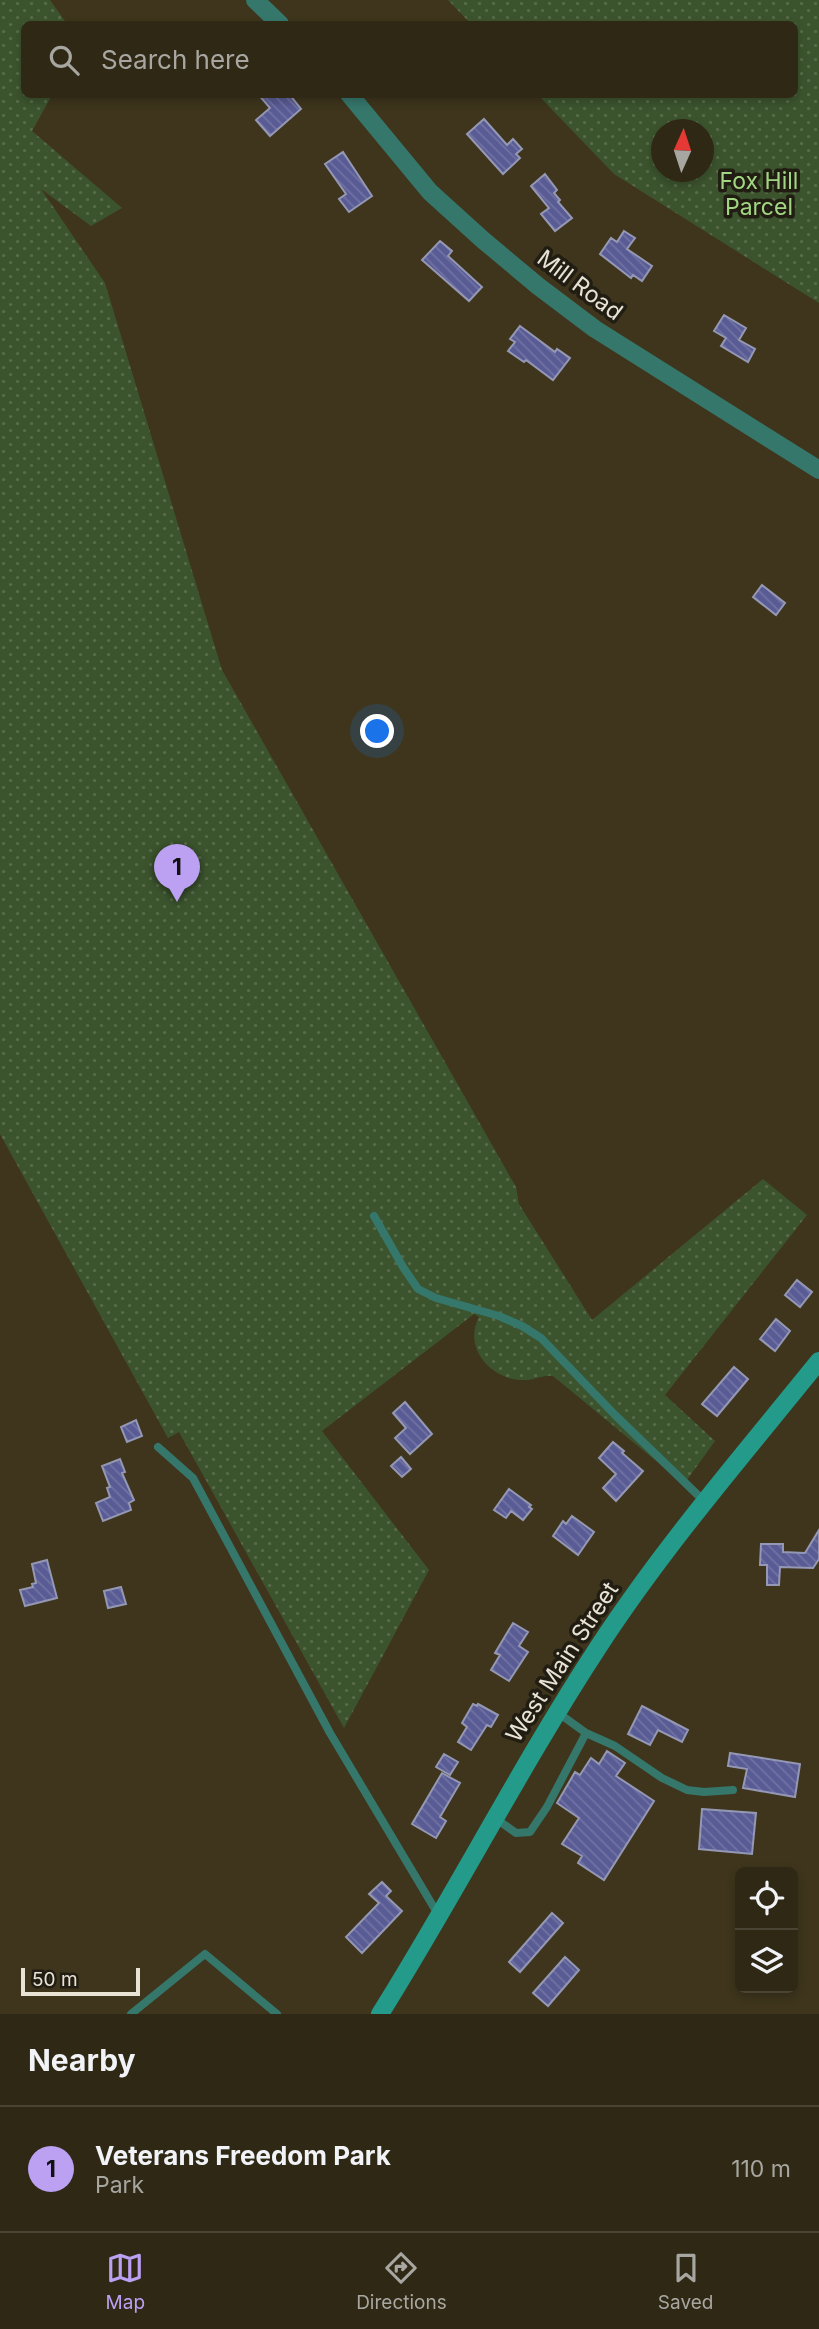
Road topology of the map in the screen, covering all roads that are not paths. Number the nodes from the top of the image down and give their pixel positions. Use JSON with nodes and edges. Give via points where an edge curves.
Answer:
{"nodes":[{"id":1,"x":255,"y":0,"type":"edge"},
{"id":2,"x":277,"y":21,"type":"edge"},
{"id":3,"x":352,"y":98,"type":"edge"},
{"id":4,"x":819,"y":470,"type":"edge"},
{"id":5,"x":374,"y":1216,"type":"dead end"},
{"id":6,"x":819,"y":1360,"type":"edge"},
{"id":7,"x":158,"y":1447,"type":"dead end"},
{"id":8,"x":705,"y":1502,"type":"junction"},
{"id":9,"x":557,"y":1712,"type":"junction"},
{"id":10,"x":586,"y":1733,"type":"junction"},
{"id":11,"x":733,"y":1790,"type":"dead end"},
{"id":12,"x":495,"y":1818,"type":"junction"},
{"id":13,"x":439,"y":1916,"type":"junction"},
{"id":14,"x":131,"y":2014,"type":"edge"},
{"id":15,"x":277,"y":2014,"type":"edge"},
{"id":16,"x":380,"y":2014,"type":"edge"}],
"edges":[{"from":1,"to":2,"type":"street"},
{"from":3,"to":4,"type":"street","name":"Mill Road","via":[[430,192],[519,271],[595,329]]},
{"from":5,"to":8,"type":"lane","via":[[418,1289],[499,1316],[541,1338]]},
{"from":6,"to":8,"type":"main road","name":"West Main Street"},
{"from":7,"to":13,"type":"lane","via":[[193,1478],[330,1733]]},
{"from":8,"to":9,"type":"main road","name":"West Main Street","via":[[640,1586]]},
{"from":9,"to":10,"type":"lane"},
{"from":9,"to":12,"type":"main road","name":"West Main Street"},
{"from":10,"to":11,"type":"lane","via":[[687,1790]]},
{"from":10,"to":12,"type":"lane","via":[[530,1832],[516,1833]]},
{"from":12,"to":13,"type":"main road","name":"West Main Street"},
{"from":13,"to":16,"type":"main road","name":"West Main Street"},
{"from":14,"to":15,"type":"lane","via":[[205,1954]]}]}
